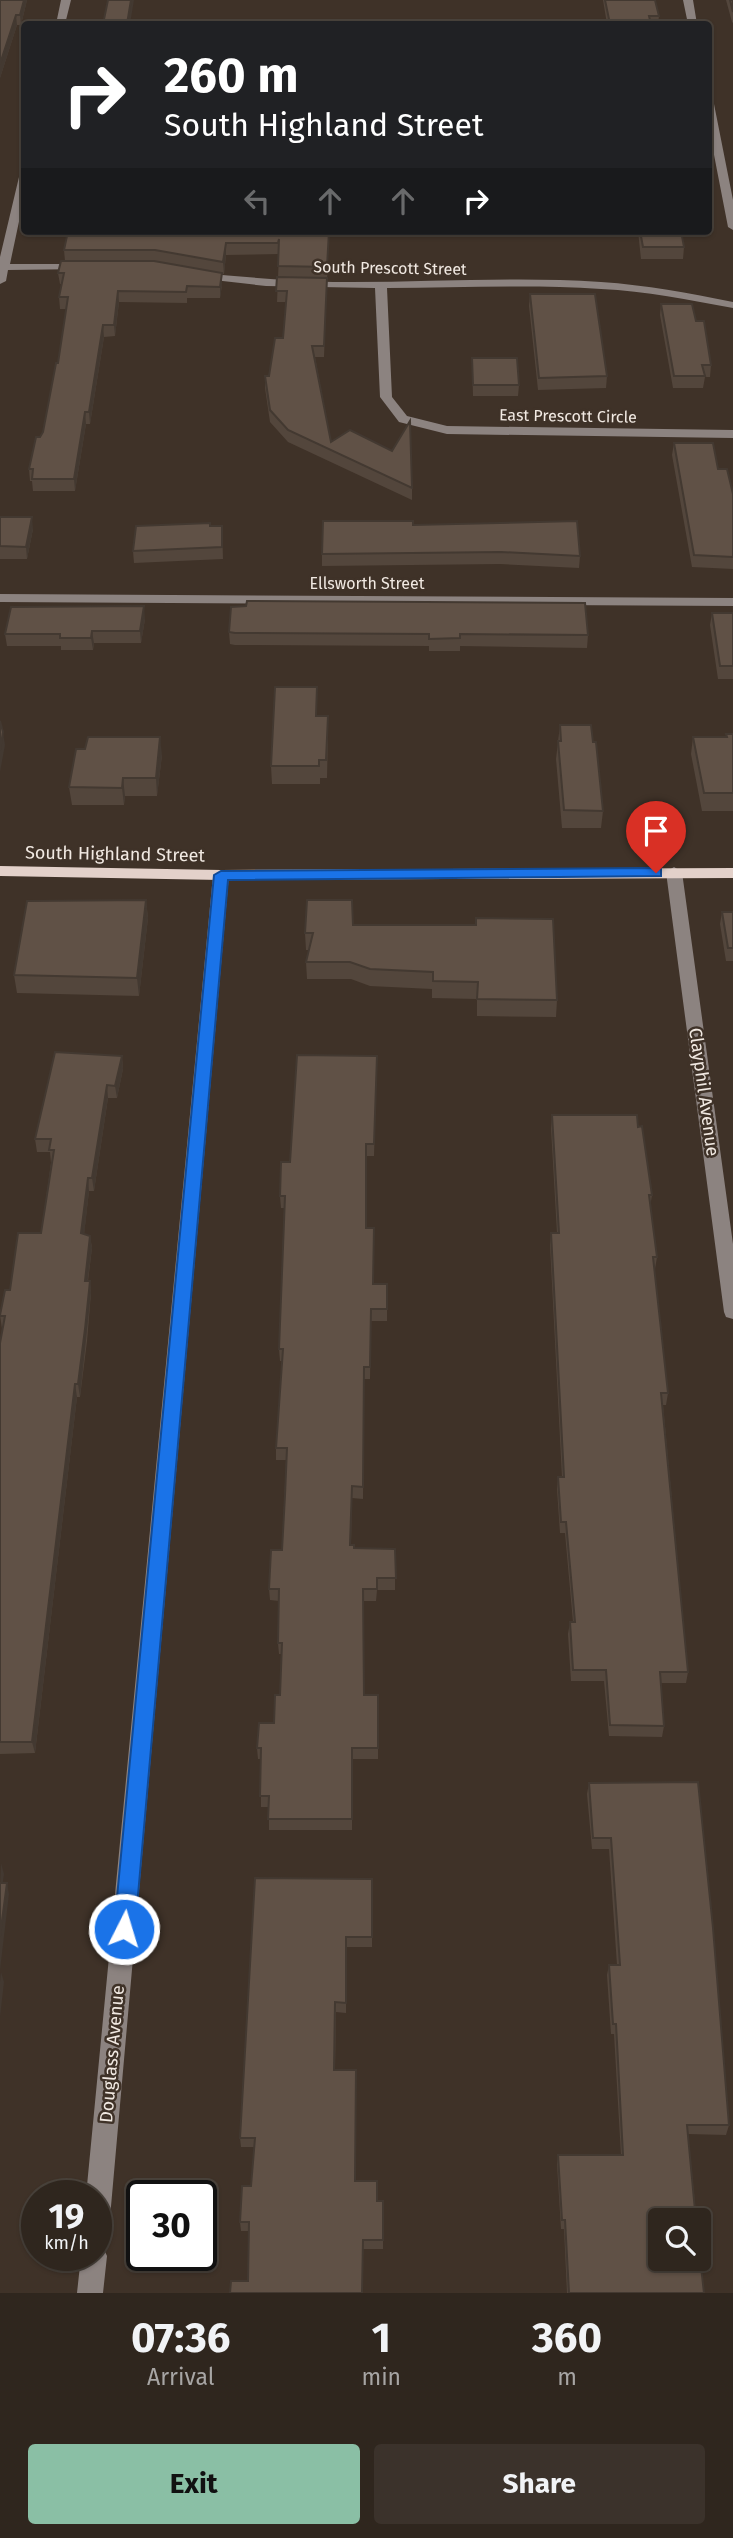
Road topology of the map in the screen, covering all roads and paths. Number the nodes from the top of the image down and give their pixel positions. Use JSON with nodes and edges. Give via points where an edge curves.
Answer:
{"nodes":[{"id":1,"x":66,"y":0,"type":"edge"},
{"id":2,"x":688,"y":0,"type":"edge"},
{"id":3,"x":61,"y":21,"type":"edge"},
{"id":4,"x":692,"y":21,"type":"edge"},
{"id":5,"x":712,"y":120,"type":"edge"},
{"id":6,"x":21,"y":190,"type":"edge"},
{"id":7,"x":733,"y":228,"type":"edge"},
{"id":8,"x":3,"y":267,"type":"junction"},
{"id":9,"x":100,"y":267,"type":"edge"},
{"id":10,"x":181,"y":272,"type":"edge"},
{"id":11,"x":0,"y":281,"type":"edge"},
{"id":12,"x":381,"y":285,"type":"junction"},
{"id":13,"x":733,"y":305,"type":"edge"},
{"id":14,"x":733,"y":434,"type":"edge"},
{"id":15,"x":0,"y":598,"type":"edge"},
{"id":16,"x":733,"y":602,"type":"edge"},
{"id":17,"x":0,"y":872,"type":"edge"},
{"id":18,"x":674,"y":872,"type":"junction"},
{"id":19,"x":733,"y":873,"type":"edge"},
{"id":20,"x":221,"y":875,"type":"junction"},
{"id":21,"x":733,"y":1312,"type":"edge"},
{"id":22,"x":101,"y":2180,"type":"edge"},
{"id":23,"x":92,"y":2271,"type":"edge"},
{"id":24,"x":90,"y":2293,"type":"edge"}],
"edges":[{"from":1,"to":3,"type":"street"},
{"from":2,"to":4,"type":"street"},
{"from":5,"to":7,"type":"street"},
{"from":6,"to":8,"type":"street"},
{"from":8,"to":9,"type":"street"},
{"from":8,"to":11,"type":"street"},
{"from":10,"to":12,"type":"street","name":"South Prescott Street","via":[[239,282]]},
{"from":12,"to":13,"type":"street","name":"South Prescott Street","via":[[612,284]]},
{"from":12,"to":14,"type":"street","name":"East Prescott Circle","via":[[386,397],[404,419],[447,430]]},
{"from":15,"to":16,"type":"street","name":"Ellsworth Street"},
{"from":17,"to":20,"type":"main road","name":"South Highland Street"},
{"from":18,"to":19,"type":"main road","name":"South Highland Street"},
{"from":18,"to":20,"type":"main road","name":"South Highland Street"},
{"from":18,"to":21,"type":"street","name":"Clayphil Avenue"},
{"from":20,"to":22,"type":"street","name":"Douglass Avenue"},
{"from":23,"to":24,"type":"street"}]}
